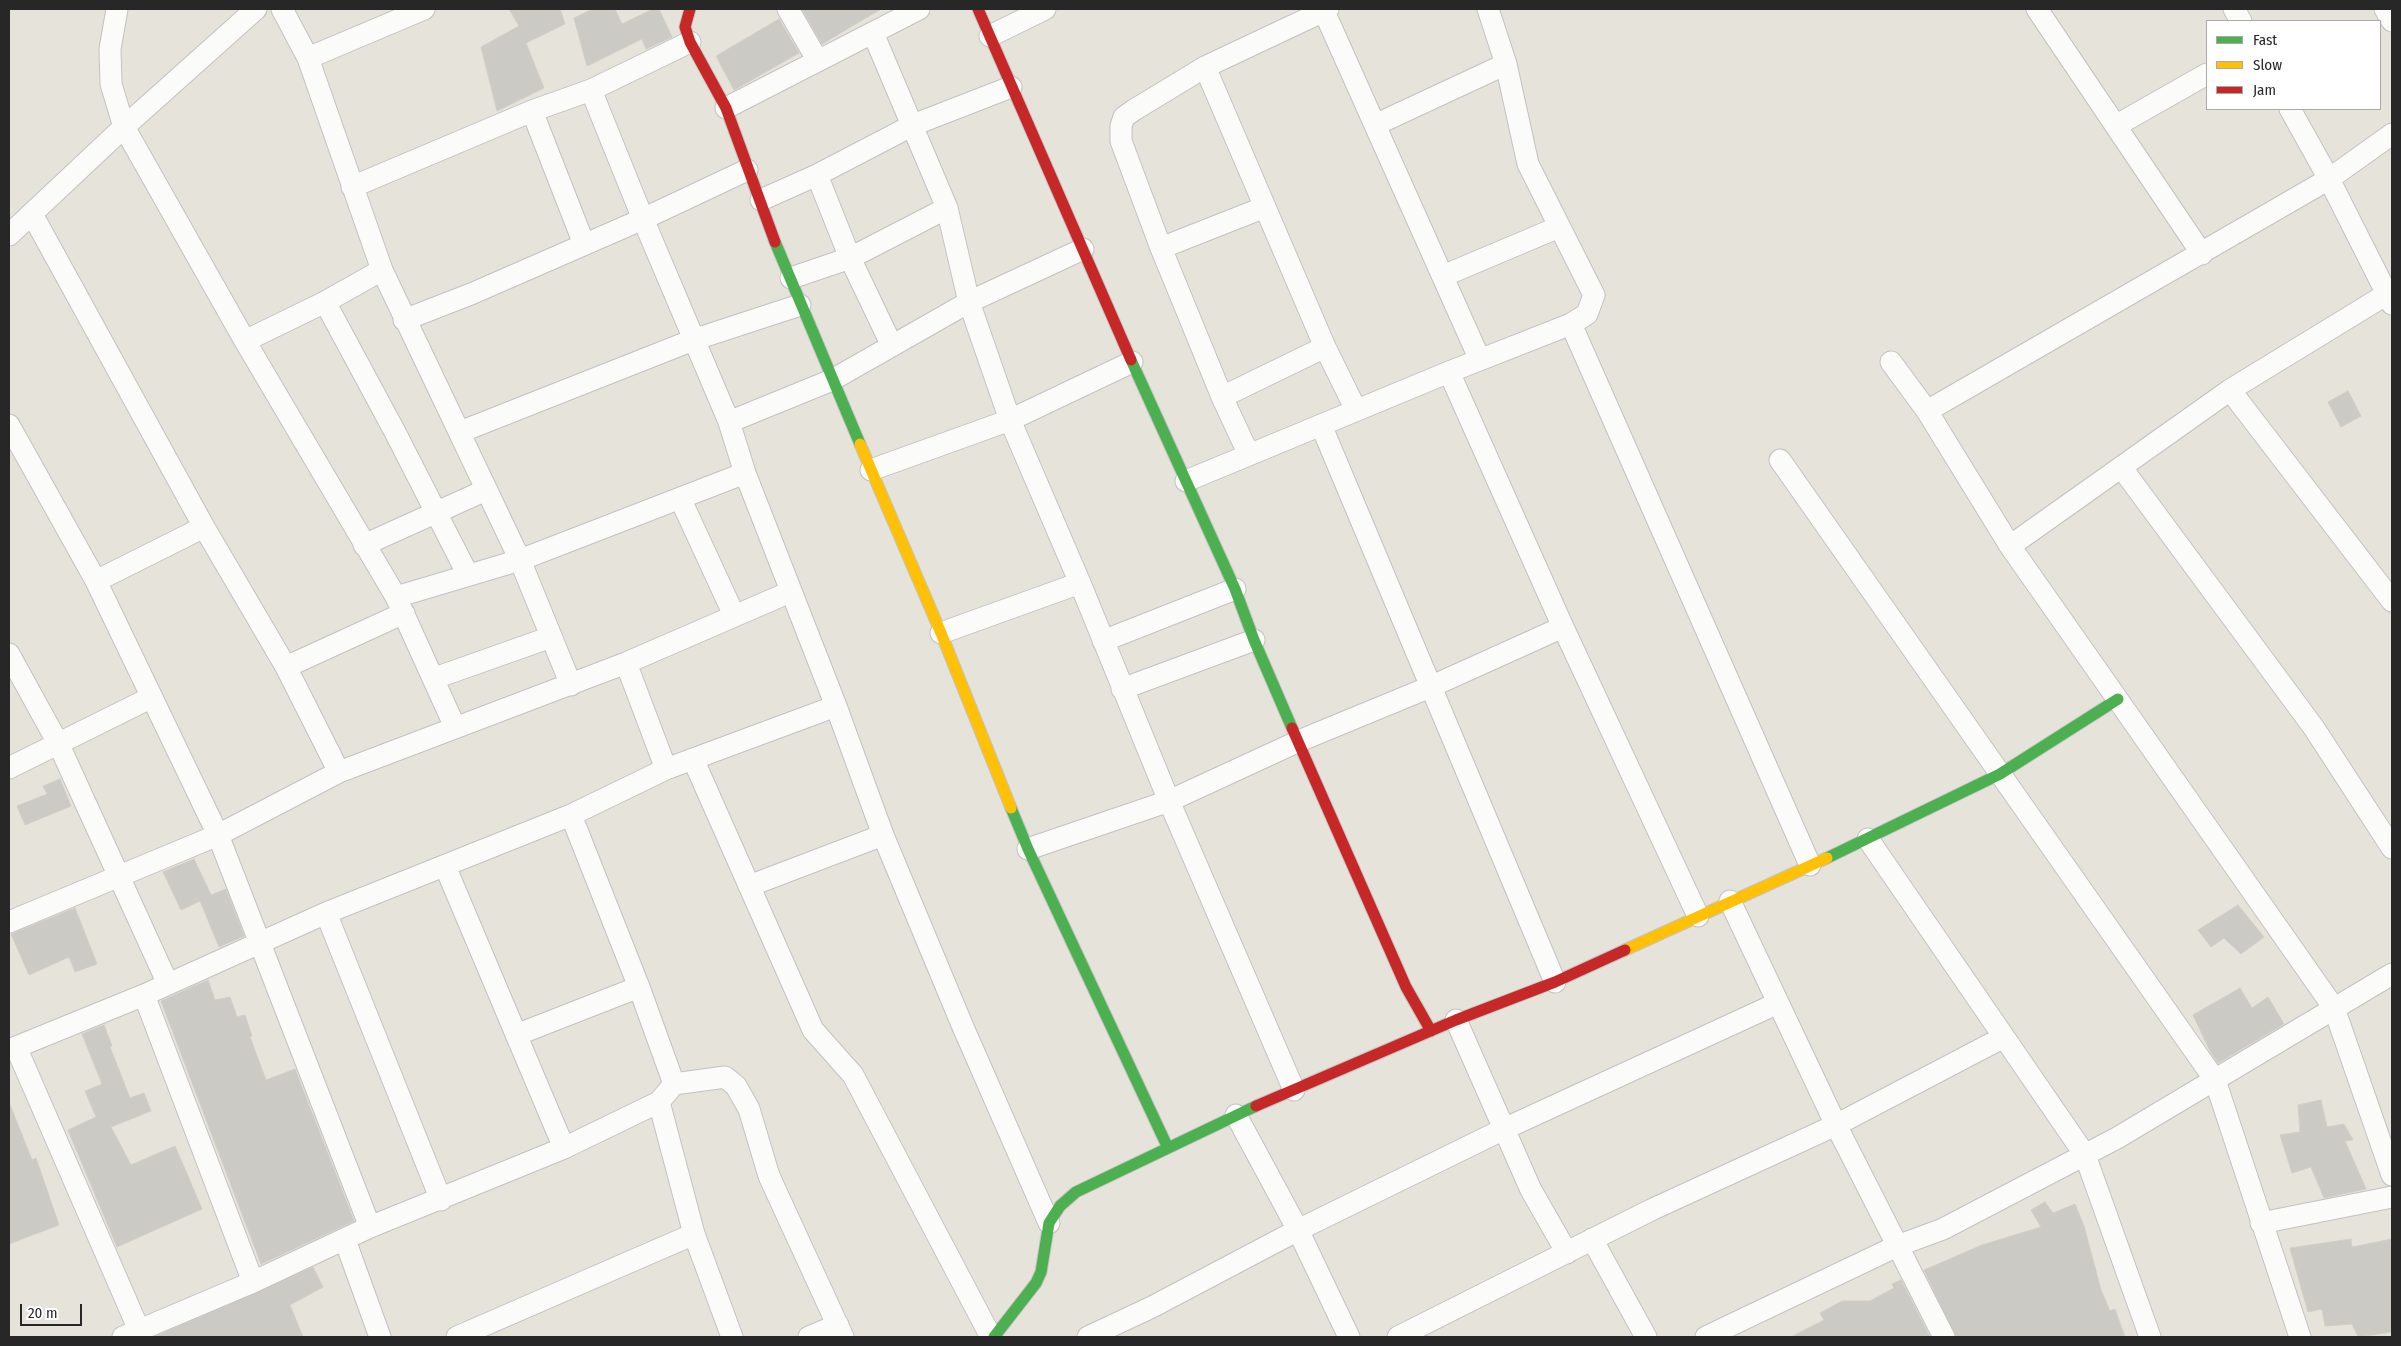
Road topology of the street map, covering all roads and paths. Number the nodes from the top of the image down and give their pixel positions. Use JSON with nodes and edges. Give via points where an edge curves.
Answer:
{"nodes":[{"id":1,"x":117,"y":9,"type":"edge"},
{"id":2,"x":256,"y":9,"type":"edge"},
{"id":3,"x":282,"y":9,"type":"edge"},
{"id":4,"x":424,"y":9,"type":"edge"},
{"id":5,"x":690,"y":9,"type":"edge"},
{"id":6,"x":788,"y":9,"type":"edge"},
{"id":7,"x":919,"y":9,"type":"edge"},
{"id":8,"x":978,"y":9,"type":"edge"},
{"id":9,"x":1045,"y":9,"type":"edge"},
{"id":10,"x":1325,"y":9,"type":"edge"},
{"id":11,"x":1488,"y":9,"type":"edge"},
{"id":12,"x":2234,"y":9,"type":"edge"},
{"id":13,"x":2385,"y":9,"type":"edge"},
{"id":14,"x":2044,"y":11,"type":"edge"},
{"id":15,"x":2240,"y":20,"type":"edge"},
{"id":16,"x":2392,"y":21,"type":"edge"},
{"id":17,"x":873,"y":33,"type":"junction"},
{"id":18,"x":990,"y":36,"type":"junction"},
{"id":19,"x":690,"y":42,"type":"junction"},
{"id":20,"x":308,"y":58,"type":"junction"},
{"id":21,"x":818,"y":61,"type":"junction"},
{"id":22,"x":1506,"y":64,"type":"junction"},
{"id":23,"x":1205,"y":67,"type":"junction"},
{"id":24,"x":2206,"y":75,"type":"edge"},
{"id":25,"x":1011,"y":87,"type":"junction"},
{"id":26,"x":591,"y":90,"type":"junction"},
{"id":27,"x":726,"y":108,"type":"junction"},
{"id":28,"x":2291,"y":110,"type":"edge"},
{"id":29,"x":532,"y":111,"type":"junction"},
{"id":30,"x":913,"y":125,"type":"junction"},
{"id":31,"x":1376,"y":125,"type":"junction"},
{"id":32,"x":2117,"y":125,"type":"junction"},
{"id":33,"x":124,"y":127,"type":"junction"},
{"id":34,"x":2392,"y":134,"type":"edge"},
{"id":35,"x":747,"y":170,"type":"junction"},
{"id":36,"x":817,"y":175,"type":"junction"},
{"id":37,"x":2329,"y":179,"type":"junction"},
{"id":38,"x":352,"y":187,"type":"junction"},
{"id":39,"x":761,"y":200,"type":"junction"},
{"id":40,"x":1265,"y":207,"type":"junction"},
{"id":41,"x":946,"y":208,"type":"junction"},
{"id":42,"x":32,"y":214,"type":"junction"},
{"id":43,"x":643,"y":219,"type":"junction"},
{"id":44,"x":1559,"y":227,"type":"junction"},
{"id":45,"x":9,"y":236,"type":"edge"},
{"id":46,"x":584,"y":244,"type":"junction"},
{"id":47,"x":1161,"y":248,"type":"junction"},
{"id":48,"x":1083,"y":249,"type":"junction"},
{"id":49,"x":2202,"y":254,"type":"junction"},
{"id":50,"x":850,"y":258,"type":"junction"},
{"id":51,"x":382,"y":270,"type":"junction"},
{"id":52,"x":1443,"y":276,"type":"junction"},
{"id":53,"x":791,"y":278,"type":"junction"},
{"id":54,"x":2390,"y":299,"type":"edge"},
{"id":55,"x":325,"y":302,"type":"junction"},
{"id":56,"x":969,"y":302,"type":"junction"},
{"id":57,"x":800,"y":306,"type":"junction"},
{"id":58,"x":404,"y":320,"type":"junction"},
{"id":59,"x":1572,"y":324,"type":"junction"},
{"id":60,"x":245,"y":340,"type":"junction"},
{"id":61,"x":693,"y":340,"type":"junction"},
{"id":62,"x":892,"y":346,"type":"junction"},
{"id":63,"x":1325,"y":346,"type":"junction"},
{"id":64,"x":1480,"y":360,"type":"junction"},
{"id":65,"x":1132,"y":362,"type":"junction"},
{"id":66,"x":1891,"y":362,"type":"dead end"},
{"id":67,"x":1449,"y":372,"type":"junction"},
{"id":68,"x":832,"y":380,"type":"junction"},
{"id":69,"x":2230,"y":390,"type":"junction"},
{"id":70,"x":1222,"y":398,"type":"junction"},
{"id":71,"x":1356,"y":410,"type":"junction"},
{"id":72,"x":1927,"y":411,"type":"junction"},
{"id":73,"x":1010,"y":420,"type":"junction"},
{"id":74,"x":729,"y":422,"type":"junction"},
{"id":75,"x":9,"y":425,"type":"edge"},
{"id":76,"x":1321,"y":425,"type":"junction"},
{"id":77,"x":460,"y":432,"type":"junction"},
{"id":78,"x":1249,"y":455,"type":"junction"},
{"id":79,"x":1780,"y":460,"type":"dead end"},
{"id":80,"x":2121,"y":467,"type":"junction"},
{"id":81,"x":871,"y":470,"type":"junction"},
{"id":82,"x":745,"y":474,"type":"junction"},
{"id":83,"x":1186,"y":481,"type":"junction"},
{"id":84,"x":486,"y":490,"type":"junction"},
{"id":85,"x":680,"y":498,"type":"junction"},
{"id":86,"x":437,"y":512,"type":"junction"},
{"id":87,"x":204,"y":527,"type":"junction"},
{"id":88,"x":364,"y":545,"type":"junction"},
{"id":89,"x":2010,"y":546,"type":"junction"},
{"id":90,"x":520,"y":560,"type":"junction"},
{"id":91,"x":468,"y":575,"type":"junction"},
{"id":92,"x":96,"y":581,"type":"junction"},
{"id":93,"x":1080,"y":583,"type":"junction"},
{"id":94,"x":1234,"y":589,"type":"junction"},
{"id":95,"x":790,"y":592,"type":"junction"},
{"id":96,"x":2392,"y":601,"type":"edge"},
{"id":97,"x":400,"y":605,"type":"junction"},
{"id":98,"x":734,"y":615,"type":"junction"},
{"id":99,"x":1563,"y":627,"type":"junction"},
{"id":100,"x":941,"y":633,"type":"junction"},
{"id":101,"x":550,"y":637,"type":"junction"},
{"id":102,"x":1254,"y":640,"type":"junction"},
{"id":103,"x":1103,"y":641,"type":"junction"},
{"id":104,"x":9,"y":654,"type":"edge"},
{"id":105,"x":626,"y":663,"type":"junction"},
{"id":106,"x":286,"y":667,"type":"junction"},
{"id":107,"x":435,"y":678,"type":"junction"},
{"id":108,"x":571,"y":685,"type":"junction"},
{"id":109,"x":1430,"y":687,"type":"junction"},
{"id":110,"x":1122,"y":689,"type":"junction"},
{"id":111,"x":152,"y":697,"type":"junction"},
{"id":112,"x":2118,"y":699,"type":"junction"},
{"id":113,"x":836,"y":706,"type":"junction"},
{"id":114,"x":455,"y":727,"type":"junction"},
{"id":115,"x":1299,"y":740,"type":"junction"},
{"id":116,"x":59,"y":745,"type":"junction"},
{"id":117,"x":692,"y":759,"type":"junction"},
{"id":118,"x":9,"y":768,"type":"edge"},
{"id":119,"x":666,"y":769,"type":"junction"},
{"id":120,"x":339,"y":772,"type":"junction"},
{"id":121,"x":2000,"y":774,"type":"junction"},
{"id":122,"x":1169,"y":801,"type":"junction"},
{"id":123,"x":571,"y":815,"type":"junction"},
{"id":124,"x":218,"y":835,"type":"junction"},
{"id":125,"x":884,"y":835,"type":"junction"},
{"id":126,"x":1868,"y":839,"type":"junction"},
{"id":127,"x":2392,"y":848,"type":"edge"},
{"id":128,"x":1028,"y":849,"type":"junction"},
{"id":129,"x":1810,"y":865,"type":"junction"},
{"id":130,"x":445,"y":866,"type":"junction"},
{"id":131,"x":120,"y":876,"type":"junction"},
{"id":132,"x":749,"y":886,"type":"junction"},
{"id":133,"x":1730,"y":901,"type":"junction"},
{"id":134,"x":326,"y":913,"type":"junction"},
{"id":135,"x":1698,"y":916,"type":"junction"},
{"id":136,"x":9,"y":922,"type":"edge"},
{"id":137,"x":260,"y":943,"type":"junction"},
{"id":138,"x":2392,"y":974,"type":"edge"},
{"id":139,"x":1554,"y":982,"type":"junction"},
{"id":140,"x":168,"y":984,"type":"junction"},
{"id":141,"x":639,"y":987,"type":"junction"},
{"id":142,"x":144,"y":995,"type":"junction"},
{"id":143,"x":1778,"y":1003,"type":"junction"},
{"id":144,"x":2334,"y":1008,"type":"junction"},
{"id":145,"x":1456,"y":1020,"type":"junction"},
{"id":146,"x":1431,"y":1031,"type":"junction"},
{"id":147,"x":516,"y":1035,"type":"junction"},
{"id":148,"x":2004,"y":1037,"type":"junction"},
{"id":149,"x":12,"y":1048,"type":"edge"},
{"id":150,"x":2214,"y":1080,"type":"junction"},
{"id":151,"x":674,"y":1084,"type":"junction"},
{"id":152,"x":1294,"y":1090,"type":"junction"},
{"id":153,"x":659,"y":1102,"type":"junction"},
{"id":154,"x":1236,"y":1115,"type":"junction"},
{"id":155,"x":1836,"y":1125,"type":"junction"},
{"id":156,"x":1504,"y":1129,"type":"junction"},
{"id":157,"x":564,"y":1148,"type":"junction"},
{"id":158,"x":1168,"y":1148,"type":"junction"},
{"id":159,"x":2085,"y":1155,"type":"junction"},
{"id":160,"x":2392,"y":1175,"type":"edge"},
{"id":161,"x":2392,"y":1197,"type":"edge"},
{"id":162,"x":441,"y":1200,"type":"junction"},
{"id":163,"x":1049,"y":1223,"type":"junction"},
{"id":164,"x":2260,"y":1223,"type":"junction"},
{"id":165,"x":370,"y":1228,"type":"junction"},
{"id":166,"x":1298,"y":1230,"type":"junction"},
{"id":167,"x":694,"y":1234,"type":"junction"},
{"id":168,"x":1592,"y":1239,"type":"junction"},
{"id":169,"x":345,"y":1240,"type":"junction"},
{"id":170,"x":1897,"y":1246,"type":"junction"},
{"id":171,"x":1567,"y":1253,"type":"junction"},
{"id":172,"x":254,"y":1282,"type":"junction"},
{"id":173,"x":840,"y":1331,"type":"edge"},
{"id":174,"x":131,"y":1334,"type":"edge"},
{"id":175,"x":380,"y":1337,"type":"edge"},
{"id":176,"x":457,"y":1337,"type":"edge"},
{"id":177,"x":732,"y":1337,"type":"edge"},
{"id":178,"x":809,"y":1337,"type":"edge"},
{"id":179,"x":992,"y":1337,"type":"edge"},
{"id":180,"x":1088,"y":1337,"type":"edge"},
{"id":181,"x":1349,"y":1337,"type":"edge"},
{"id":182,"x":1398,"y":1337,"type":"edge"},
{"id":183,"x":1646,"y":1337,"type":"edge"},
{"id":184,"x":1706,"y":1337,"type":"edge"},
{"id":185,"x":1944,"y":1337,"type":"edge"},
{"id":186,"x":2150,"y":1337,"type":"edge"},
{"id":187,"x":2300,"y":1337,"type":"edge"}],
"edges":[{"from":1,"to":33,"type":"street","via":[[110,49],[111,84]]},
{"from":2,"to":33,"type":"street"},
{"from":3,"to":20,"type":"street"},
{"from":4,"to":20,"type":"street"},
{"from":5,"to":19,"type":"street","via":[[685,27]]},
{"from":6,"to":21,"type":"street"},
{"from":7,"to":17,"type":"street"},
{"from":8,"to":18,"type":"street"},
{"from":9,"to":18,"type":"street"},
{"from":10,"to":23,"type":"street"},
{"from":10,"to":31,"type":"street"},
{"from":11,"to":22,"type":"street"},
{"from":12,"to":15,"type":"street"},
{"from":13,"to":16,"type":"street"},
{"from":14,"to":32,"type":"street"},
{"from":17,"to":21,"type":"street"},
{"from":17,"to":30,"type":"street"},
{"from":18,"to":25,"type":"street"},
{"from":19,"to":26,"type":"street"},
{"from":19,"to":27,"type":"street"},
{"from":20,"to":38,"type":"street"},
{"from":21,"to":27,"type":"street"},
{"from":22,"to":31,"type":"street"},
{"from":22,"to":44,"type":"street","via":[[1528,164]]},
{"from":23,"to":40,"type":"street"},
{"from":23,"to":47,"type":"street","via":[[1124,117],[1121,126],[1122,141]]},
{"from":24,"to":32,"type":"street"},
{"from":25,"to":30,"type":"street"},
{"from":25,"to":48,"type":"street"},
{"from":26,"to":29,"type":"street"},
{"from":26,"to":43,"type":"street"},
{"from":27,"to":35,"type":"street"},
{"from":28,"to":37,"type":"street"},
{"from":29,"to":38,"type":"street"},
{"from":29,"to":46,"type":"street"},
{"from":30,"to":36,"type":"street"},
{"from":30,"to":41,"type":"street"},
{"from":31,"to":52,"type":"street"},
{"from":32,"to":49,"type":"street"},
{"from":33,"to":42,"type":"street"},
{"from":33,"to":60,"type":"street"},
{"from":34,"to":37,"type":"street"},
{"from":35,"to":39,"type":"street"},
{"from":35,"to":43,"type":"street"},
{"from":36,"to":39,"type":"street"},
{"from":36,"to":50,"type":"street"},
{"from":37,"to":49,"type":"street"},
{"from":37,"to":54,"type":"street"},
{"from":38,"to":51,"type":"street"},
{"from":39,"to":53,"type":"street"},
{"from":40,"to":47,"type":"street"},
{"from":40,"to":63,"type":"street"},
{"from":41,"to":50,"type":"street"},
{"from":41,"to":56,"type":"street"},
{"from":42,"to":45,"type":"street"},
{"from":42,"to":87,"type":"street"},
{"from":43,"to":46,"type":"street"},
{"from":43,"to":61,"type":"street"},
{"from":44,"to":52,"type":"street"},
{"from":44,"to":59,"type":"street","via":[[1594,295],[1587,314]]},
{"from":46,"to":58,"type":"street"},
{"from":47,"to":70,"type":"street"},
{"from":48,"to":56,"type":"street"},
{"from":48,"to":65,"type":"street"},
{"from":49,"to":72,"type":"street"},
{"from":50,"to":53,"type":"street"},
{"from":50,"to":62,"type":"street"},
{"from":51,"to":55,"type":"street"},
{"from":51,"to":58,"type":"street"},
{"from":52,"to":64,"type":"street"},
{"from":53,"to":57,"type":"street"},
{"from":54,"to":69,"type":"street"},
{"from":55,"to":60,"type":"street"},
{"from":55,"to":86,"type":"street"},
{"from":56,"to":62,"type":"street"},
{"from":56,"to":73,"type":"street"},
{"from":57,"to":61,"type":"street"},
{"from":57,"to":68,"type":"street"},
{"from":58,"to":77,"type":"street"},
{"from":59,"to":64,"type":"street"},
{"from":59,"to":129,"type":"street"},
{"from":60,"to":88,"type":"street"},
{"from":61,"to":74,"type":"street"},
{"from":61,"to":77,"type":"street"},
{"from":62,"to":68,"type":"street"},
{"from":63,"to":70,"type":"street"},
{"from":63,"to":71,"type":"street"},
{"from":64,"to":67,"type":"street"},
{"from":65,"to":73,"type":"street"},
{"from":65,"to":83,"type":"street"},
{"from":66,"to":72,"type":"street"},
{"from":67,"to":71,"type":"street"},
{"from":67,"to":99,"type":"street"},
{"from":68,"to":74,"type":"street"},
{"from":68,"to":81,"type":"street"},
{"from":69,"to":80,"type":"street"},
{"from":69,"to":96,"type":"street"},
{"from":70,"to":78,"type":"street"},
{"from":71,"to":76,"type":"street"},
{"from":72,"to":89,"type":"street"},
{"from":73,"to":81,"type":"street"},
{"from":73,"to":93,"type":"street"},
{"from":74,"to":82,"type":"street"},
{"from":75,"to":92,"type":"street"},
{"from":76,"to":78,"type":"street"},
{"from":76,"to":109,"type":"street"},
{"from":77,"to":84,"type":"street"},
{"from":78,"to":83,"type":"street"},
{"from":79,"to":121,"type":"street"},
{"from":80,"to":89,"type":"street"},
{"from":80,"to":127,"type":"street","via":[[2314,728]]},
{"from":81,"to":100,"type":"street"},
{"from":82,"to":85,"type":"street"},
{"from":82,"to":95,"type":"street"},
{"from":83,"to":94,"type":"street"},
{"from":84,"to":86,"type":"street"},
{"from":84,"to":90,"type":"street"},
{"from":85,"to":90,"type":"street"},
{"from":85,"to":98,"type":"street"},
{"from":86,"to":88,"type":"street"},
{"from":86,"to":91,"type":"street"},
{"from":87,"to":92,"type":"street"},
{"from":87,"to":106,"type":"street"},
{"from":88,"to":97,"type":"street"},
{"from":89,"to":112,"type":"street"},
{"from":90,"to":91,"type":"street"},
{"from":90,"to":101,"type":"street"},
{"from":91,"to":97,"type":"street"},
{"from":92,"to":111,"type":"street"},
{"from":93,"to":100,"type":"street"},
{"from":93,"to":103,"type":"street"},
{"from":94,"to":102,"type":"street"},
{"from":94,"to":103,"type":"street"},
{"from":95,"to":98,"type":"street"},
{"from":95,"to":113,"type":"street"},
{"from":97,"to":106,"type":"street"},
{"from":97,"to":107,"type":"street"},
{"from":98,"to":105,"type":"street"},
{"from":99,"to":109,"type":"street"},
{"from":99,"to":135,"type":"street"},
{"from":100,"to":128,"type":"street"},
{"from":101,"to":107,"type":"street"},
{"from":101,"to":108,"type":"street"},
{"from":102,"to":110,"type":"street"},
{"from":102,"to":115,"type":"street"},
{"from":103,"to":110,"type":"street"},
{"from":104,"to":116,"type":"street"},
{"from":105,"to":108,"type":"street"},
{"from":105,"to":119,"type":"street"},
{"from":106,"to":120,"type":"street"},
{"from":107,"to":114,"type":"street"},
{"from":108,"to":114,"type":"street"},
{"from":109,"to":115,"type":"street"},
{"from":109,"to":139,"type":"street"},
{"from":110,"to":122,"type":"street"},
{"from":111,"to":116,"type":"street"},
{"from":111,"to":124,"type":"street"},
{"from":112,"to":121,"type":"street"},
{"from":112,"to":144,"type":"street"},
{"from":113,"to":117,"type":"street"},
{"from":113,"to":125,"type":"street"},
{"from":114,"to":120,"type":"street"},
{"from":115,"to":122,"type":"street"},
{"from":115,"to":146,"type":"street","via":[[1406,987]]},
{"from":116,"to":118,"type":"street"},
{"from":116,"to":131,"type":"street"},
{"from":117,"to":119,"type":"street"},
{"from":117,"to":132,"type":"street"},
{"from":119,"to":123,"type":"street"},
{"from":120,"to":124,"type":"street"},
{"from":121,"to":126,"type":"street"},
{"from":121,"to":150,"type":"street"},
{"from":122,"to":128,"type":"street"},
{"from":122,"to":152,"type":"street"},
{"from":123,"to":130,"type":"street"},
{"from":123,"to":141,"type":"street"},
{"from":124,"to":131,"type":"street"},
{"from":124,"to":137,"type":"street"},
{"from":125,"to":132,"type":"street"},
{"from":125,"to":163,"type":"street"},
{"from":126,"to":129,"type":"street"},
{"from":126,"to":148,"type":"street"},
{"from":128,"to":158,"type":"street"},
{"from":129,"to":133,"type":"street"},
{"from":130,"to":134,"type":"street"},
{"from":130,"to":147,"type":"street"},
{"from":131,"to":136,"type":"street"},
{"from":131,"to":140,"type":"street"},
{"from":132,"to":179,"type":"street","via":[[813,1030],[853,1075]]},
{"from":133,"to":135,"type":"street"},
{"from":133,"to":143,"type":"street"},
{"from":134,"to":137,"type":"street"},
{"from":134,"to":162,"type":"street"},
{"from":135,"to":139,"type":"street"},
{"from":137,"to":140,"type":"street"},
{"from":137,"to":165,"type":"street"},
{"from":138,"to":144,"type":"street"},
{"from":139,"to":145,"type":"street"},
{"from":140,"to":142,"type":"street"},
{"from":141,"to":147,"type":"street"},
{"from":141,"to":151,"type":"street"},
{"from":142,"to":149,"type":"street"},
{"from":142,"to":172,"type":"street"},
{"from":143,"to":155,"type":"street"},
{"from":143,"to":156,"type":"street"},
{"from":144,"to":150,"type":"street"},
{"from":144,"to":160,"type":"street"},
{"from":145,"to":146,"type":"street"},
{"from":145,"to":156,"type":"street"},
{"from":146,"to":152,"type":"street"},
{"from":147,"to":157,"type":"street"},
{"from":148,"to":155,"type":"street"},
{"from":148,"to":159,"type":"street"},
{"from":149,"to":174,"type":"street"},
{"from":150,"to":159,"type":"street"},
{"from":150,"to":164,"type":"street"},
{"from":151,"to":153,"type":"street"},
{"from":151,"to":173,"type":"street","via":[[725,1078],[736,1086],[749,1109],[769,1176]]},
{"from":152,"to":154,"type":"street"},
{"from":153,"to":157,"type":"street"},
{"from":153,"to":167,"type":"street"},
{"from":154,"to":158,"type":"street"},
{"from":154,"to":166,"type":"street"},
{"from":155,"to":168,"type":"street"},
{"from":155,"to":170,"type":"street"},
{"from":156,"to":166,"type":"street"},
{"from":156,"to":171,"type":"street","via":[[1531,1190]]},
{"from":157,"to":162,"type":"street"},
{"from":158,"to":163,"type":"street","via":[[1076,1192],[1060,1206]]},
{"from":159,"to":170,"type":"street","via":[[1943,1229]]},
{"from":159,"to":186,"type":"street"},
{"from":161,"to":164,"type":"street"},
{"from":162,"to":165,"type":"street"},
{"from":163,"to":179,"type":"street","via":[[1038,1278]]},
{"from":164,"to":187,"type":"street"},
{"from":165,"to":169,"type":"street"},
{"from":166,"to":180,"type":"street"},
{"from":166,"to":181,"type":"street"},
{"from":167,"to":176,"type":"street"},
{"from":167,"to":177,"type":"street"},
{"from":168,"to":171,"type":"street"},
{"from":168,"to":183,"type":"street"},
{"from":169,"to":172,"type":"street"},
{"from":169,"to":175,"type":"street"},
{"from":170,"to":184,"type":"street"},
{"from":170,"to":185,"type":"street"},
{"from":171,"to":182,"type":"street"},
{"from":172,"to":174,"type":"street"},
{"from":173,"to":178,"type":"street"}]}
